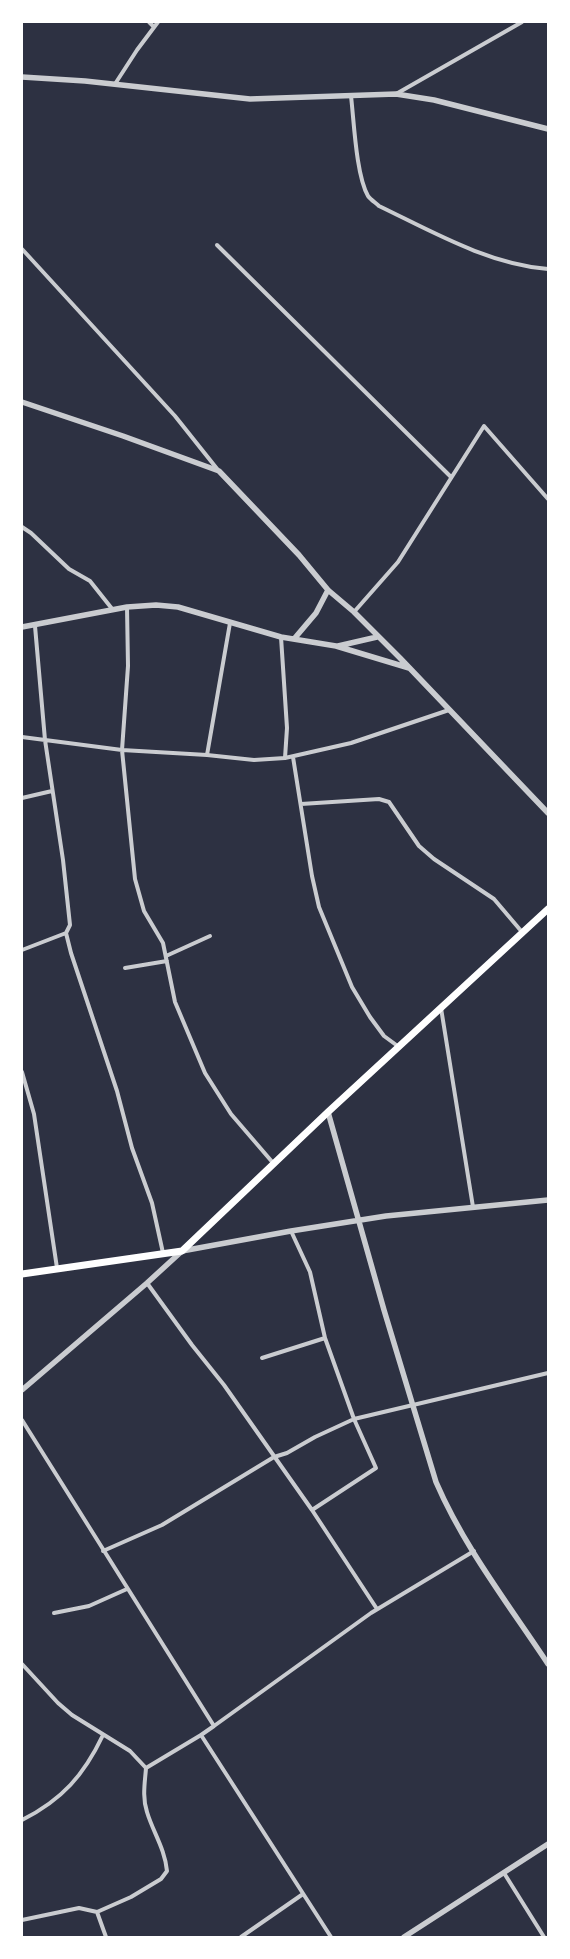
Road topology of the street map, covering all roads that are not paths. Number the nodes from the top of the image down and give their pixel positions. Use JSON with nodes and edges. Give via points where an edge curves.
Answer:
{"nodes":[{"id":1,"x":149,"y":22,"type":"edge"},
{"id":2,"x":158,"y":22,"type":"edge"},
{"id":3,"x":522,"y":22,"type":"edge"},
{"id":4,"x":154,"y":27,"type":"junction"},
{"id":5,"x":22,"y":77,"type":"edge"},
{"id":6,"x":115,"y":84,"type":"junction"},
{"id":7,"x":396,"y":94,"type":"junction"},
{"id":8,"x":351,"y":96,"type":"junction"},
{"id":9,"x":548,"y":129,"type":"edge"},
{"id":10,"x":217,"y":245,"type":"dead end"},
{"id":11,"x":22,"y":249,"type":"edge"},
{"id":12,"x":548,"y":269,"type":"edge"},
{"id":13,"x":22,"y":402,"type":"edge"},
{"id":14,"x":219,"y":471,"type":"junction"},
{"id":15,"x":451,"y":477,"type":"junction"},
{"id":16,"x":548,"y":499,"type":"edge"},
{"id":17,"x":22,"y":527,"type":"edge"},
{"id":18,"x":328,"y":590,"type":"junction"},
{"id":19,"x":127,"y":607,"type":"junction"},
{"id":20,"x":113,"y":610,"type":"junction"},
{"id":21,"x":354,"y":612,"type":"junction"},
{"id":22,"x":230,"y":623,"type":"junction"},
{"id":23,"x":35,"y":626,"type":"junction"},
{"id":24,"x":22,"y":627,"type":"edge"},
{"id":25,"x":281,"y":637,"type":"junction"},
{"id":26,"x":377,"y":637,"type":"junction"},
{"id":27,"x":294,"y":639,"type":"junction"},
{"id":28,"x":336,"y":646,"type":"junction"},
{"id":29,"x":410,"y":668,"type":"junction"},
{"id":30,"x":449,"y":710,"type":"junction"},
{"id":31,"x":22,"y":737,"type":"edge"},
{"id":32,"x":45,"y":740,"type":"junction"},
{"id":33,"x":122,"y":750,"type":"junction"},
{"id":34,"x":207,"y":755,"type":"junction"},
{"id":35,"x":293,"y":757,"type":"junction"},
{"id":36,"x":285,"y":758,"type":"junction"},
{"id":37,"x":52,"y":791,"type":"junction"},
{"id":38,"x":22,"y":798,"type":"edge"},
{"id":39,"x":301,"y":804,"type":"junction"},
{"id":40,"x":548,"y":813,"type":"edge"},
{"id":41,"x":548,"y":909,"type":"edge"},
{"id":42,"x":522,"y":932,"type":"junction"},
{"id":43,"x":66,"y":933,"type":"junction"},
{"id":44,"x":210,"y":936,"type":"dead end"},
{"id":45,"x":22,"y":950,"type":"edge"},
{"id":46,"x":166,"y":959,"type":"junction"},
{"id":47,"x":125,"y":968,"type":"dead end"},
{"id":48,"x":441,"y":1007,"type":"junction"},
{"id":49,"x":399,"y":1047,"type":"junction"},
{"id":50,"x":22,"y":1072,"type":"edge"},
{"id":51,"x":328,"y":1112,"type":"junction"},
{"id":52,"x":274,"y":1164,"type":"junction"},
{"id":53,"x":548,"y":1200,"type":"edge"},
{"id":54,"x":473,"y":1207,"type":"junction"},
{"id":55,"x":358,"y":1221,"type":"junction"},
{"id":56,"x":291,"y":1230,"type":"junction"},
{"id":57,"x":182,"y":1251,"type":"junction"},
{"id":58,"x":163,"y":1253,"type":"junction"},
{"id":59,"x":57,"y":1268,"type":"junction"},
{"id":60,"x":22,"y":1274,"type":"edge"},
{"id":61,"x":147,"y":1283,"type":"junction"},
{"id":62,"x":325,"y":1338,"type":"junction"},
{"id":63,"x":262,"y":1358,"type":"dead end"},
{"id":64,"x":548,"y":1373,"type":"edge"},
{"id":65,"x":22,"y":1390,"type":"edge"},
{"id":66,"x":412,"y":1405,"type":"junction"},
{"id":67,"x":354,"y":1419,"type":"junction"},
{"id":68,"x":22,"y":1420,"type":"edge"},
{"id":69,"x":274,"y":1457,"type":"junction"},
{"id":70,"x":312,"y":1510,"type":"junction"},
{"id":71,"x":103,"y":1551,"type":"junction"},
{"id":72,"x":474,"y":1551,"type":"junction"},
{"id":73,"x":127,"y":1588,"type":"junction"},
{"id":74,"x":377,"y":1609,"type":"junction"},
{"id":75,"x":54,"y":1613,"type":"dead end"},
{"id":76,"x":22,"y":1664,"type":"edge"},
{"id":77,"x":548,"y":1664,"type":"edge"},
{"id":78,"x":214,"y":1726,"type":"junction"},
{"id":79,"x":103,"y":1735,"type":"junction"},
{"id":80,"x":201,"y":1735,"type":"junction"},
{"id":81,"x":146,"y":1768,"type":"junction"},
{"id":82,"x":22,"y":1820,"type":"edge"},
{"id":83,"x":548,"y":1844,"type":"edge"},
{"id":84,"x":504,"y":1873,"type":"junction"},
{"id":85,"x":303,"y":1894,"type":"junction"},
{"id":86,"x":97,"y":1912,"type":"junction"},
{"id":87,"x":22,"y":1920,"type":"edge"},
{"id":88,"x":106,"y":1937,"type":"edge"},
{"id":89,"x":242,"y":1937,"type":"edge"},
{"id":90,"x":331,"y":1937,"type":"edge"},
{"id":91,"x":404,"y":1937,"type":"edge"},
{"id":92,"x":544,"y":1937,"type":"edge"}],
"edges":[{"from":1,"to":4,"type":"street"},
{"from":2,"to":4,"type":"street"},
{"from":3,"to":7,"type":"street"},
{"from":4,"to":6,"type":"street"},
{"from":5,"to":6,"type":"street"},
{"from":6,"to":8,"type":"street","via":[[250,99]]},
{"from":7,"to":8,"type":"street"},
{"from":7,"to":9,"type":"street","via":[[434,100]]},
{"from":8,"to":12,"type":"street","via":[[364,187],[369,197],[379,206],[466,249],[529,268]]},
{"from":10,"to":15,"type":"street"},
{"from":11,"to":14,"type":"street","via":[[175,416]]},
{"from":13,"to":14,"type":"street"},
{"from":14,"to":18,"type":"street"},
{"from":15,"to":16,"type":"street","via":[[484,426]]},
{"from":15,"to":21,"type":"street","via":[[398,562]]},
{"from":17,"to":20,"type":"street","via":[[69,569],[90,581]]},
{"from":18,"to":21,"type":"street"},
{"from":18,"to":27,"type":"street","via":[[316,613]]},
{"from":19,"to":20,"type":"street"},
{"from":19,"to":22,"type":"street","via":[[178,607]]},
{"from":19,"to":33,"type":"street","via":[[128,666]]},
{"from":20,"to":23,"type":"street"},
{"from":21,"to":26,"type":"street"},
{"from":22,"to":25,"type":"street"},
{"from":22,"to":34,"type":"street"},
{"from":23,"to":24,"type":"street"},
{"from":23,"to":32,"type":"street"},
{"from":25,"to":27,"type":"street"},
{"from":25,"to":36,"type":"street","via":[[287,728]]},
{"from":26,"to":28,"type":"street"},
{"from":26,"to":29,"type":"street"},
{"from":27,"to":28,"type":"street"},
{"from":28,"to":29,"type":"street"},
{"from":29,"to":30,"type":"street"},
{"from":30,"to":35,"type":"street","via":[[351,743]]},
{"from":30,"to":40,"type":"street"},
{"from":31,"to":32,"type":"street"},
{"from":32,"to":33,"type":"street"},
{"from":32,"to":37,"type":"street"},
{"from":33,"to":34,"type":"street"},
{"from":33,"to":46,"type":"street","via":[[135,880],[144,911],[163,943]]},
{"from":34,"to":36,"type":"street","via":[[254,760]]},
{"from":35,"to":36,"type":"street"},
{"from":35,"to":39,"type":"street"},
{"from":37,"to":38,"type":"street"},
{"from":37,"to":43,"type":"street","via":[[70,925]]},
{"from":39,"to":42,"type":"street","via":[[379,799],[389,802],[419,846],[494,899]]},
{"from":39,"to":49,"type":"street","via":[[312,876],[326,925],[352,987],[384,1036]]},
{"from":41,"to":42,"type":"main road"},
{"from":42,"to":48,"type":"main road","via":[[486,962]]},
{"from":43,"to":45,"type":"street"},
{"from":43,"to":58,"type":"street","via":[[117,1091],[132,1148],[152,1202]]},
{"from":44,"to":46,"type":"street"},
{"from":46,"to":47,"type":"street"},
{"from":46,"to":52,"type":"street","via":[[175,1002],[205,1073],[231,1114]]},
{"from":48,"to":49,"type":"main road"},
{"from":48,"to":54,"type":"street"},
{"from":49,"to":51,"type":"main road"},
{"from":50,"to":59,"type":"street","via":[[34,1114]]},
{"from":51,"to":52,"type":"main road"},
{"from":51,"to":55,"type":"street"},
{"from":52,"to":57,"type":"main road"},
{"from":53,"to":54,"type":"street"},
{"from":54,"to":55,"type":"street"},
{"from":55,"to":56,"type":"street"},
{"from":55,"to":66,"type":"street"},
{"from":56,"to":57,"type":"street"},
{"from":56,"to":62,"type":"street","via":[[310,1272]]},
{"from":57,"to":58,"type":"main road"},
{"from":57,"to":61,"type":"street"},
{"from":58,"to":59,"type":"main road"},
{"from":59,"to":60,"type":"main road"},
{"from":61,"to":65,"type":"street"},
{"from":61,"to":69,"type":"street","via":[[224,1385]]},
{"from":62,"to":63,"type":"street"},
{"from":62,"to":67,"type":"street"},
{"from":64,"to":66,"type":"street"},
{"from":66,"to":67,"type":"street"},
{"from":66,"to":72,"type":"street","via":[[436,1482]]},
{"from":67,"to":69,"type":"street"},
{"from":67,"to":70,"type":"street","via":[[376,1468]]},
{"from":68,"to":71,"type":"street"},
{"from":69,"to":70,"type":"street"},
{"from":69,"to":71,"type":"street","via":[[162,1525]]},
{"from":70,"to":74,"type":"street"},
{"from":71,"to":73,"type":"street"},
{"from":72,"to":74,"type":"street"},
{"from":72,"to":77,"type":"street"},
{"from":73,"to":75,"type":"street","via":[[89,1606]]},
{"from":73,"to":78,"type":"street"},
{"from":74,"to":78,"type":"street"},
{"from":76,"to":79,"type":"street","via":[[58,1703]]},
{"from":78,"to":80,"type":"street"},
{"from":79,"to":81,"type":"street","via":[[130,1751]]},
{"from":79,"to":82,"type":"street","via":[[93,1757],[78,1779],[60,1796]]},
{"from":80,"to":81,"type":"street"},
{"from":80,"to":85,"type":"street"},
{"from":81,"to":86,"type":"street","via":[[144,1796],[147,1812],[166,1858],[168,1871],[131,1897]]},
{"from":83,"to":84,"type":"street"},
{"from":84,"to":91,"type":"street"},
{"from":84,"to":92,"type":"street"},
{"from":85,"to":89,"type":"street"},
{"from":85,"to":90,"type":"street"},
{"from":86,"to":87,"type":"street","via":[[79,1908]]},
{"from":86,"to":88,"type":"street"}]}
